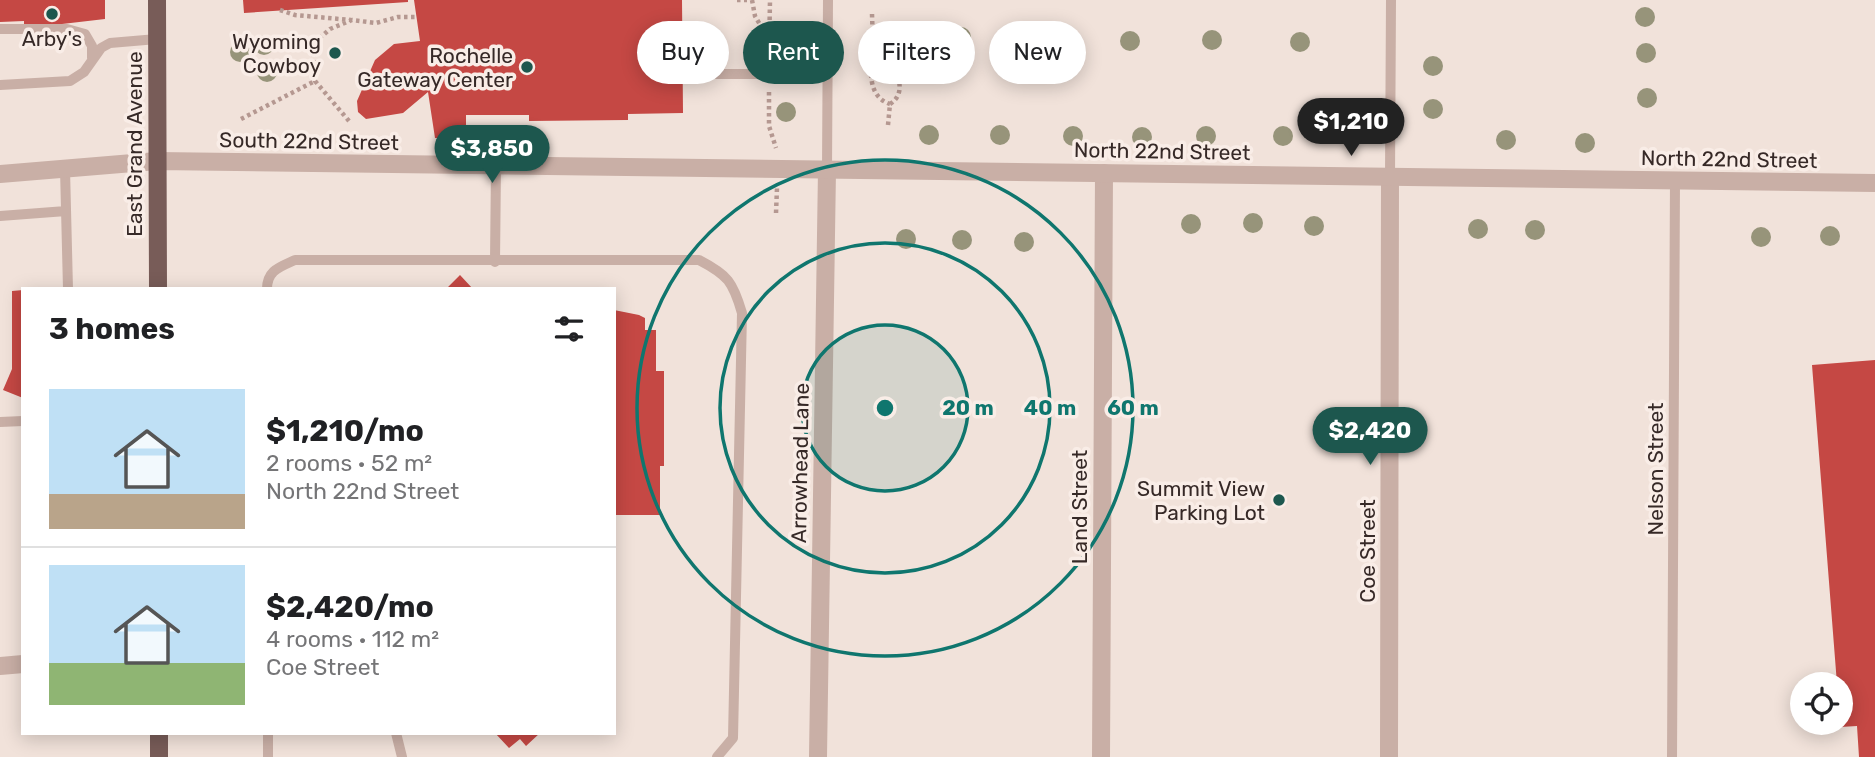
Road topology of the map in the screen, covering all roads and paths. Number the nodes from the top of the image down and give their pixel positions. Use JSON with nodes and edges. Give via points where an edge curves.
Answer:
{"nodes":[{"id":1,"x":157,"y":0,"type":"edge"},
{"id":2,"x":737,"y":0,"type":"edge"},
{"id":3,"x":749,"y":0,"type":"edge"},
{"id":4,"x":770,"y":0,"type":"edge"},
{"id":5,"x":828,"y":0,"type":"edge"},
{"id":6,"x":1391,"y":0,"type":"edge"},
{"id":7,"x":280,"y":10,"type":"dead end"},
{"id":8,"x":872,"y":14,"type":"dead end"},
{"id":9,"x":416,"y":18,"type":"dead end"},
{"id":10,"x":352,"y":20,"type":"junction"},
{"id":11,"x":758,"y":21,"type":"edge"},
{"id":12,"x":770,"y":21,"type":"edge"},
{"id":13,"x":828,"y":21,"type":"edge"},
{"id":14,"x":872,"y":21,"type":"edge"},
{"id":15,"x":0,"y":29,"type":"edge"},
{"id":16,"x":157,"y":39,"type":"junction"},
{"id":17,"x":92,"y":58,"type":"junction"},
{"id":18,"x":315,"y":81,"type":"junction"},
{"id":19,"x":769,"y":84,"type":"edge"},
{"id":20,"x":828,"y":84,"type":"edge"},
{"id":21,"x":872,"y":84,"type":"edge"},
{"id":22,"x":898,"y":84,"type":"edge"},
{"id":23,"x":0,"y":85,"type":"edge"},
{"id":24,"x":890,"y":104,"type":"junction"},
{"id":25,"x":241,"y":119,"type":"dead end"},
{"id":26,"x":349,"y":121,"type":"dead end"},
{"id":27,"x":888,"y":125,"type":"dead end"},
{"id":28,"x":157,"y":161,"type":"junction"},
{"id":29,"x":496,"y":166,"type":"junction"},
{"id":30,"x":65,"y":169,"type":"junction"},
{"id":31,"x":777,"y":170,"type":"junction"},
{"id":32,"x":827,"y":170,"type":"junction"},
{"id":33,"x":1104,"y":173,"type":"junction"},
{"id":34,"x":0,"y":174,"type":"edge"},
{"id":35,"x":1390,"y":177,"type":"junction"},
{"id":36,"x":1675,"y":181,"type":"junction"},
{"id":37,"x":1875,"y":183,"type":"edge"},
{"id":38,"x":66,"y":211,"type":"junction"},
{"id":39,"x":776,"y":213,"type":"dead end"},
{"id":40,"x":0,"y":216,"type":"edge"},
{"id":41,"x":495,"y":262,"type":"junction"},
{"id":42,"x":68,"y":287,"type":"edge"},
{"id":43,"x":158,"y":287,"type":"edge"},
{"id":44,"x":267,"y":287,"type":"edge"},
{"id":45,"x":21,"y":421,"type":"edge"},
{"id":46,"x":0,"y":422,"type":"edge"},
{"id":47,"x":21,"y":664,"type":"edge"},
{"id":48,"x":0,"y":666,"type":"edge"},
{"id":49,"x":159,"y":735,"type":"edge"},
{"id":50,"x":268,"y":735,"type":"edge"},
{"id":51,"x":396,"y":735,"type":"edge"},
{"id":52,"x":159,"y":757,"type":"edge"},
{"id":53,"x":268,"y":757,"type":"edge"},
{"id":54,"x":402,"y":757,"type":"edge"},
{"id":55,"x":717,"y":757,"type":"edge"},
{"id":56,"x":818,"y":757,"type":"edge"},
{"id":57,"x":1101,"y":757,"type":"edge"},
{"id":58,"x":1389,"y":757,"type":"edge"},
{"id":59,"x":1672,"y":757,"type":"edge"}],
"edges":[{"from":1,"to":16,"type":"main road","name":"East Grand Avenue"},
{"from":2,"to":3,"type":"path"},
{"from":3,"to":11,"type":"path"},
{"from":4,"to":12,"type":"path"},
{"from":5,"to":13,"type":"lane"},
{"from":6,"to":35,"type":"lane"},
{"from":7,"to":10,"type":"path"},
{"from":8,"to":14,"type":"path"},
{"from":9,"to":10,"type":"path","via":[[376,23]]},
{"from":10,"to":18,"type":"path","via":[[330,29],[313,44]]},
{"from":15,"to":17,"type":"lane","via":[[67,29],[85,34]]},
{"from":16,"to":17,"type":"lane","via":[[110,43]]},
{"from":16,"to":28,"type":"main road","name":"East Grand Avenue"},
{"from":17,"to":23,"type":"lane","via":[[84,72],[70,81]]},
{"from":18,"to":25,"type":"path"},
{"from":18,"to":26,"type":"path"},
{"from":19,"to":31,"type":"path","via":[[769,126],[776,141]]},
{"from":20,"to":32,"type":"lane"},
{"from":21,"to":24,"type":"path"},
{"from":22,"to":24,"type":"path","via":[[898,97]]},
{"from":24,"to":27,"type":"path"},
{"from":28,"to":29,"type":"street","name":"South 22nd Street"},
{"from":28,"to":30,"type":"street","name":"South 22nd Street"},
{"from":28,"to":43,"type":"main road","name":"East Grand Avenue"},
{"from":29,"to":31,"type":"street","name":"South 22nd Street"},
{"from":29,"to":41,"type":"lane"},
{"from":30,"to":34,"type":"street","name":"South 22nd Street"},
{"from":30,"to":38,"type":"lane"},
{"from":31,"to":32,"type":"street","name":"South 22nd Street"},
{"from":31,"to":39,"type":"path"},
{"from":32,"to":33,"type":"street","name":"North 22nd Street"},
{"from":32,"to":56,"type":"street","name":"Arrowhead Lane"},
{"from":33,"to":35,"type":"street","name":"North 22nd Street"},
{"from":33,"to":57,"type":"street","name":"Land Street"},
{"from":35,"to":36,"type":"street","name":"North 22nd Street"},
{"from":35,"to":58,"type":"street","name":"Coe Street"},
{"from":36,"to":37,"type":"street","name":"North 22nd Street"},
{"from":36,"to":59,"type":"lane","name":"Nelson Street"},
{"from":38,"to":40,"type":"lane"},
{"from":38,"to":42,"type":"lane"},
{"from":41,"to":44,"type":"lane","via":[[295,260],[274,269]]},
{"from":41,"to":55,"type":"lane","via":[[699,260],[721,271],[734,286],[742,313],[733,738]]},
{"from":45,"to":46,"type":"lane"},
{"from":47,"to":48,"type":"street"},
{"from":49,"to":52,"type":"main road"},
{"from":50,"to":53,"type":"lane"},
{"from":51,"to":54,"type":"lane"}]}
